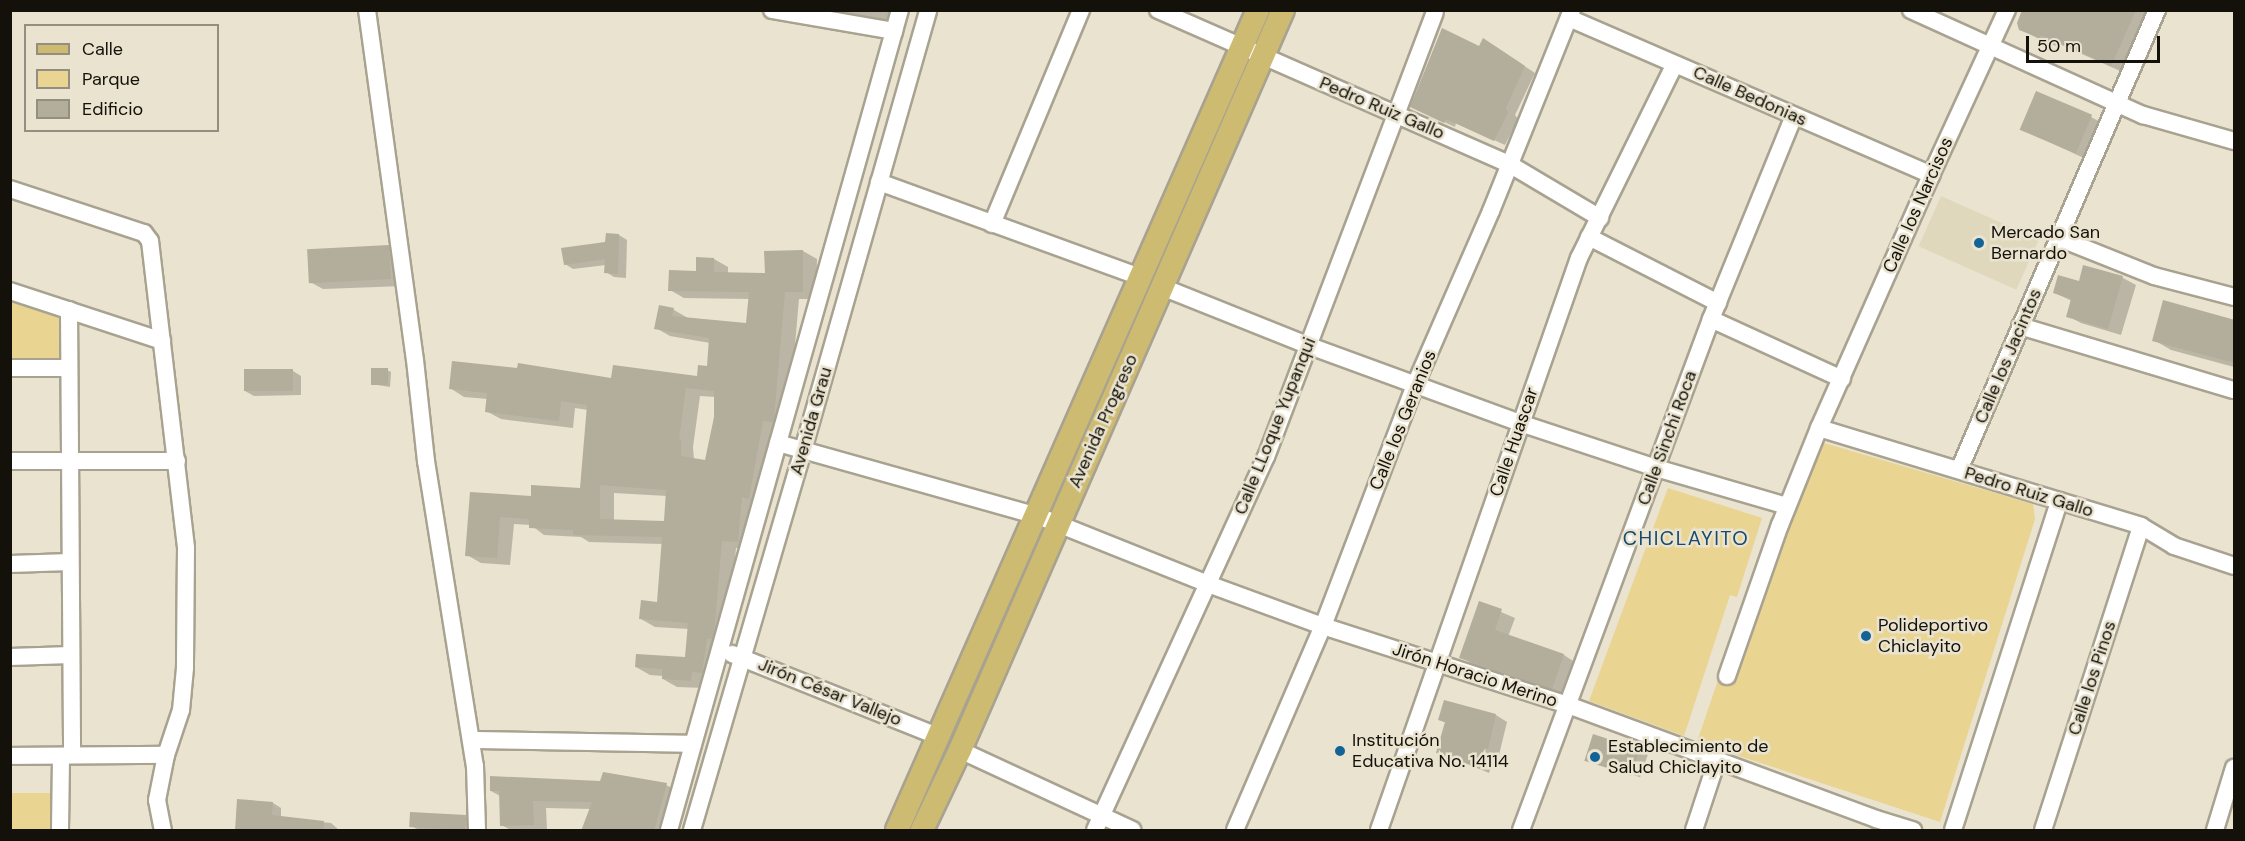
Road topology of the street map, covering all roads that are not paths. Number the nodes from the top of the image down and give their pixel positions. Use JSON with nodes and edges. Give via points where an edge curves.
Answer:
{"nodes":[{"id":1,"x":367,"y":10,"type":"edge"},
{"id":2,"x":772,"y":10,"type":"edge"},
{"id":3,"x":900,"y":10,"type":"edge"},
{"id":4,"x":928,"y":10,"type":"edge"},
{"id":5,"x":1081,"y":10,"type":"edge"},
{"id":6,"x":1158,"y":10,"type":"edge"},
{"id":7,"x":1258,"y":10,"type":"edge"},
{"id":8,"x":1283,"y":10,"type":"edge"},
{"id":9,"x":1911,"y":10,"type":"edge"},
{"id":10,"x":2007,"y":10,"type":"edge"},
{"id":11,"x":2157,"y":10,"type":"edge"},
{"id":12,"x":1435,"y":13,"type":"dead end"},
{"id":13,"x":1571,"y":14,"type":"edge"},
{"id":14,"x":894,"y":31,"type":"junction"},
{"id":15,"x":1990,"y":46,"type":"junction"},
{"id":16,"x":1242,"y":48,"type":"junction"},
{"id":17,"x":1263,"y":57,"type":"junction"},
{"id":18,"x":1675,"y":64,"type":"junction"},
{"id":19,"x":2118,"y":103,"type":"junction"},
{"id":20,"x":1395,"y":114,"type":"junction"},
{"id":21,"x":1794,"y":116,"type":"junction"},
{"id":22,"x":2235,"y":141,"type":"edge"},
{"id":23,"x":1509,"y":164,"type":"junction"},
{"id":24,"x":1930,"y":175,"type":"junction"},
{"id":25,"x":879,"y":182,"type":"junction"},
{"id":26,"x":10,"y":189,"type":"edge"},
{"id":27,"x":1600,"y":218,"type":"junction"},
{"id":28,"x":992,"y":224,"type":"junction"},
{"id":29,"x":1589,"y":237,"type":"junction"},
{"id":30,"x":2059,"y":238,"type":"junction"},
{"id":31,"x":1140,"y":277,"type":"junction"},
{"id":32,"x":1162,"y":287,"type":"junction"},
{"id":33,"x":10,"y":291,"type":"edge"},
{"id":34,"x":2235,"y":297,"type":"edge"},
{"id":35,"x":1718,"y":303,"type":"junction"},
{"id":36,"x":69,"y":310,"type":"junction"},
{"id":37,"x":1711,"y":319,"type":"junction"},
{"id":38,"x":2020,"y":326,"type":"junction"},
{"id":39,"x":162,"y":341,"type":"junction"},
{"id":40,"x":1307,"y":345,"type":"junction"},
{"id":41,"x":10,"y":368,"type":"edge"},
{"id":42,"x":69,"y":368,"type":"junction"},
{"id":43,"x":1842,"y":380,"type":"junction"},
{"id":44,"x":1415,"y":386,"type":"junction"},
{"id":45,"x":2235,"y":390,"type":"edge"},
{"id":46,"x":1520,"y":423,"type":"junction"},
{"id":47,"x":1820,"y":428,"type":"junction"},
{"id":48,"x":778,"y":442,"type":"junction"},
{"id":49,"x":803,"y":450,"type":"junction"},
{"id":50,"x":10,"y":461,"type":"edge"},
{"id":51,"x":69,"y":461,"type":"junction"},
{"id":52,"x":177,"y":461,"type":"junction"},
{"id":53,"x":1656,"y":468,"type":"junction"},
{"id":54,"x":1959,"y":470,"type":"junction"},
{"id":55,"x":2059,"y":501,"type":"junction"},
{"id":56,"x":1787,"y":506,"type":"junction"},
{"id":57,"x":1047,"y":520,"type":"junction"},
{"id":58,"x":2141,"y":526,"type":"junction"},
{"id":59,"x":70,"y":562,"type":"junction"},
{"id":60,"x":10,"y":564,"type":"edge"},
{"id":61,"x":2235,"y":566,"type":"edge"},
{"id":62,"x":1208,"y":584,"type":"junction"},
{"id":63,"x":1323,"y":626,"type":"junction"},
{"id":64,"x":720,"y":651,"type":"junction"},
{"id":65,"x":71,"y":655,"type":"junction"},
{"id":66,"x":742,"y":656,"type":"junction"},
{"id":67,"x":10,"y":657,"type":"edge"},
{"id":68,"x":1439,"y":664,"type":"junction"},
{"id":69,"x":1727,"y":676,"type":"dead end"},
{"id":70,"x":1568,"y":705,"type":"junction"},
{"id":71,"x":939,"y":737,"type":"junction"},
{"id":72,"x":471,"y":740,"type":"junction"},
{"id":73,"x":693,"y":744,"type":"junction"},
{"id":74,"x":960,"y":750,"type":"junction"},
{"id":75,"x":66,"y":755,"type":"junction"},
{"id":76,"x":166,"y":755,"type":"junction"},
{"id":77,"x":10,"y":756,"type":"edge"},
{"id":78,"x":1717,"y":760,"type":"junction"},
{"id":79,"x":2235,"y":768,"type":"edge"},
{"id":80,"x":1098,"y":824,"type":"edge"},
{"id":81,"x":1874,"y":825,"type":"edge"},
{"id":82,"x":60,"y":831,"type":"edge"},
{"id":83,"x":163,"y":831,"type":"edge"},
{"id":84,"x":477,"y":831,"type":"edge"},
{"id":85,"x":669,"y":831,"type":"edge"},
{"id":86,"x":692,"y":831,"type":"edge"},
{"id":87,"x":897,"y":831,"type":"edge"},
{"id":88,"x":922,"y":831,"type":"edge"},
{"id":89,"x":1132,"y":831,"type":"edge"},
{"id":90,"x":1235,"y":831,"type":"edge"},
{"id":91,"x":1379,"y":831,"type":"edge"},
{"id":92,"x":1521,"y":831,"type":"edge"},
{"id":93,"x":1694,"y":831,"type":"edge"},
{"id":94,"x":1913,"y":831,"type":"edge"},
{"id":95,"x":1953,"y":831,"type":"edge"},
{"id":96,"x":2043,"y":831,"type":"edge"},
{"id":97,"x":2215,"y":831,"type":"edge"}],
"edges":[{"from":1,"to":72,"type":"street","via":[[426,461]]},
{"from":2,"to":14,"type":"street"},
{"from":3,"to":14,"type":"street","name":"Avenida Grau"},
{"from":4,"to":25,"type":"street","name":"Avenida Grau"},
{"from":5,"to":28,"type":"street"},
{"from":6,"to":16,"type":"street","name":"Pedro Ruiz Gallo"},
{"from":7,"to":16,"type":"main road","name":"Avenida Progreso"},
{"from":8,"to":17,"type":"main road","name":"Avenida Progreso"},
{"from":9,"to":15,"type":"street"},
{"from":10,"to":15,"type":"street","name":"Calle los Narcisos"},
{"from":11,"to":19,"type":"street","name":"Calle los Jacintos"},
{"from":12,"to":20,"type":"street","name":"Calle LLoque Yupanqui"},
{"from":13,"to":18,"type":"street","name":"Calle Bedonias"},
{"from":13,"to":23,"type":"street","name":"Calle los Geranios"},
{"from":14,"to":48,"type":"street","name":"Avenida Grau"},
{"from":15,"to":19,"type":"street"},
{"from":15,"to":24,"type":"street","name":"Calle los Narcisos"},
{"from":16,"to":17,"type":"street","name":"Pedro Ruiz Gallo"},
{"from":16,"to":31,"type":"main road","name":"Avenida Progreso"},
{"from":17,"to":20,"type":"street","name":"Pedro Ruiz Gallo"},
{"from":17,"to":32,"type":"main road","name":"Avenida Progreso"},
{"from":18,"to":21,"type":"street","name":"Calle Bedonias"},
{"from":18,"to":27,"type":"street","name":"Calle Huascar"},
{"from":19,"to":22,"type":"street","via":[[2143,115]]},
{"from":19,"to":30,"type":"street","name":"Calle los Jacintos"},
{"from":20,"to":23,"type":"street","name":"Pedro Ruiz Gallo"},
{"from":20,"to":40,"type":"street","name":"Calle LLoque Yupanqui"},
{"from":21,"to":24,"type":"street","name":"Calle Bedonias"},
{"from":21,"to":35,"type":"street","name":"Calle Sinchi Roca"},
{"from":23,"to":27,"type":"street","name":"Pedro Ruiz Gallo"},
{"from":23,"to":44,"type":"street","name":"Calle los Geranios"},
{"from":24,"to":43,"type":"street","name":"Calle los Narcisos"},
{"from":25,"to":28,"type":"street"},
{"from":25,"to":49,"type":"street","name":"Avenida Grau"},
{"from":26,"to":39,"type":"street","via":[[144,233],[150,241]]},
{"from":27,"to":29,"type":"street","name":"Calle Huascar"},
{"from":28,"to":31,"type":"street"},
{"from":29,"to":35,"type":"street"},
{"from":29,"to":46,"type":"street","name":"Calle Huascar"},
{"from":30,"to":34,"type":"street","via":[[2154,276]]},
{"from":30,"to":38,"type":"street","name":"Calle los Jacintos"},
{"from":31,"to":57,"type":"main road","name":"Avenida Progreso"},
{"from":32,"to":40,"type":"street"},
{"from":32,"to":57,"type":"main road","name":"Avenida Progreso"},
{"from":33,"to":36,"type":"street"},
{"from":35,"to":37,"type":"street","name":"Calle Sinchi Roca"},
{"from":36,"to":39,"type":"street"},
{"from":36,"to":42,"type":"street"},
{"from":37,"to":43,"type":"street"},
{"from":37,"to":53,"type":"street","name":"Calle Sinchi Roca"},
{"from":38,"to":45,"type":"street"},
{"from":38,"to":54,"type":"street","name":"Calle los Jacintos"},
{"from":39,"to":52,"type":"street"},
{"from":40,"to":44,"type":"street"},
{"from":40,"to":62,"type":"street","name":"Calle LLoque Yupanqui","via":[[1266,457]]},
{"from":41,"to":42,"type":"street"},
{"from":42,"to":51,"type":"street"},
{"from":43,"to":47,"type":"street","name":"Calle los Narcisos"},
{"from":44,"to":46,"type":"street"},
{"from":44,"to":63,"type":"street","name":"Calle los Geranios"},
{"from":46,"to":53,"type":"street"},
{"from":46,"to":68,"type":"street","name":"Calle Huascar"},
{"from":47,"to":54,"type":"street","name":"Pedro Ruiz Gallo"},
{"from":47,"to":56,"type":"street","name":"Calle los Narcisos"},
{"from":48,"to":49,"type":"street","name":"Jirón Horacio Merino"},
{"from":48,"to":64,"type":"street","name":"Avenida Grau"},
{"from":49,"to":57,"type":"street","name":"Jirón Horacio Merino"},
{"from":49,"to":66,"type":"street","name":"Avenida Grau"},
{"from":50,"to":51,"type":"street"},
{"from":51,"to":52,"type":"street"},
{"from":51,"to":59,"type":"street"},
{"from":52,"to":76,"type":"street","via":[[186,548],[186,659],[181,710]]},
{"from":53,"to":56,"type":"street"},
{"from":53,"to":70,"type":"street","name":"Calle Sinchi Roca"},
{"from":54,"to":55,"type":"street","name":"Pedro Ruiz Gallo"},
{"from":55,"to":58,"type":"street","name":"Pedro Ruiz Gallo"},
{"from":55,"to":95,"type":"street"},
{"from":56,"to":69,"type":"street","name":"Calle los Narcisos"},
{"from":57,"to":62,"type":"street","name":"Jirón Horacio Merino"},
{"from":57,"to":71,"type":"main road","name":"Avenida Progreso"},
{"from":57,"to":74,"type":"main road","name":"Avenida Progreso"},
{"from":58,"to":61,"type":"street","name":"Pedro Ruiz Gallo","via":[[2174,546]]},
{"from":58,"to":96,"type":"street","name":"Calle los Pinos"},
{"from":59,"to":60,"type":"street"},
{"from":59,"to":65,"type":"street"},
{"from":62,"to":63,"type":"street","name":"Jirón Horacio Merino"},
{"from":62,"to":80,"type":"street","name":"Calle LLoque Yupanqui"},
{"from":63,"to":68,"type":"street","name":"Jirón Horacio Merino"},
{"from":63,"to":90,"type":"street","name":"Calle los Geranios"},
{"from":64,"to":66,"type":"street","name":"Jirón César Vallejo"},
{"from":64,"to":73,"type":"street","name":"Avenida Grau"},
{"from":65,"to":67,"type":"street"},
{"from":65,"to":75,"type":"street"},
{"from":66,"to":71,"type":"street","name":"Jirón César Vallejo"},
{"from":66,"to":86,"type":"street","name":"Avenida Grau"},
{"from":68,"to":70,"type":"street","name":"Jirón Horacio Merino"},
{"from":68,"to":91,"type":"street","name":"Calle Huascar"},
{"from":70,"to":78,"type":"street","name":"Jirón Horacio Merino"},
{"from":70,"to":92,"type":"street","name":"Calle Sinchi Roca"},
{"from":71,"to":87,"type":"main road","name":"Avenida Progreso"},
{"from":72,"to":73,"type":"street"},
{"from":72,"to":84,"type":"street"},
{"from":73,"to":85,"type":"street","name":"Avenida Grau"},
{"from":74,"to":80,"type":"street"},
{"from":74,"to":88,"type":"main road","name":"Avenida Progreso"},
{"from":75,"to":76,"type":"street"},
{"from":75,"to":77,"type":"street"},
{"from":75,"to":82,"type":"street"},
{"from":76,"to":83,"type":"street","via":[[157,800]]},
{"from":78,"to":81,"type":"street","name":"Jirón Horacio Merino"},
{"from":78,"to":93,"type":"street"},
{"from":79,"to":97,"type":"street"},
{"from":80,"to":89,"type":"street"},
{"from":81,"to":94,"type":"street","name":"Jirón Horacio Merino"}]}
